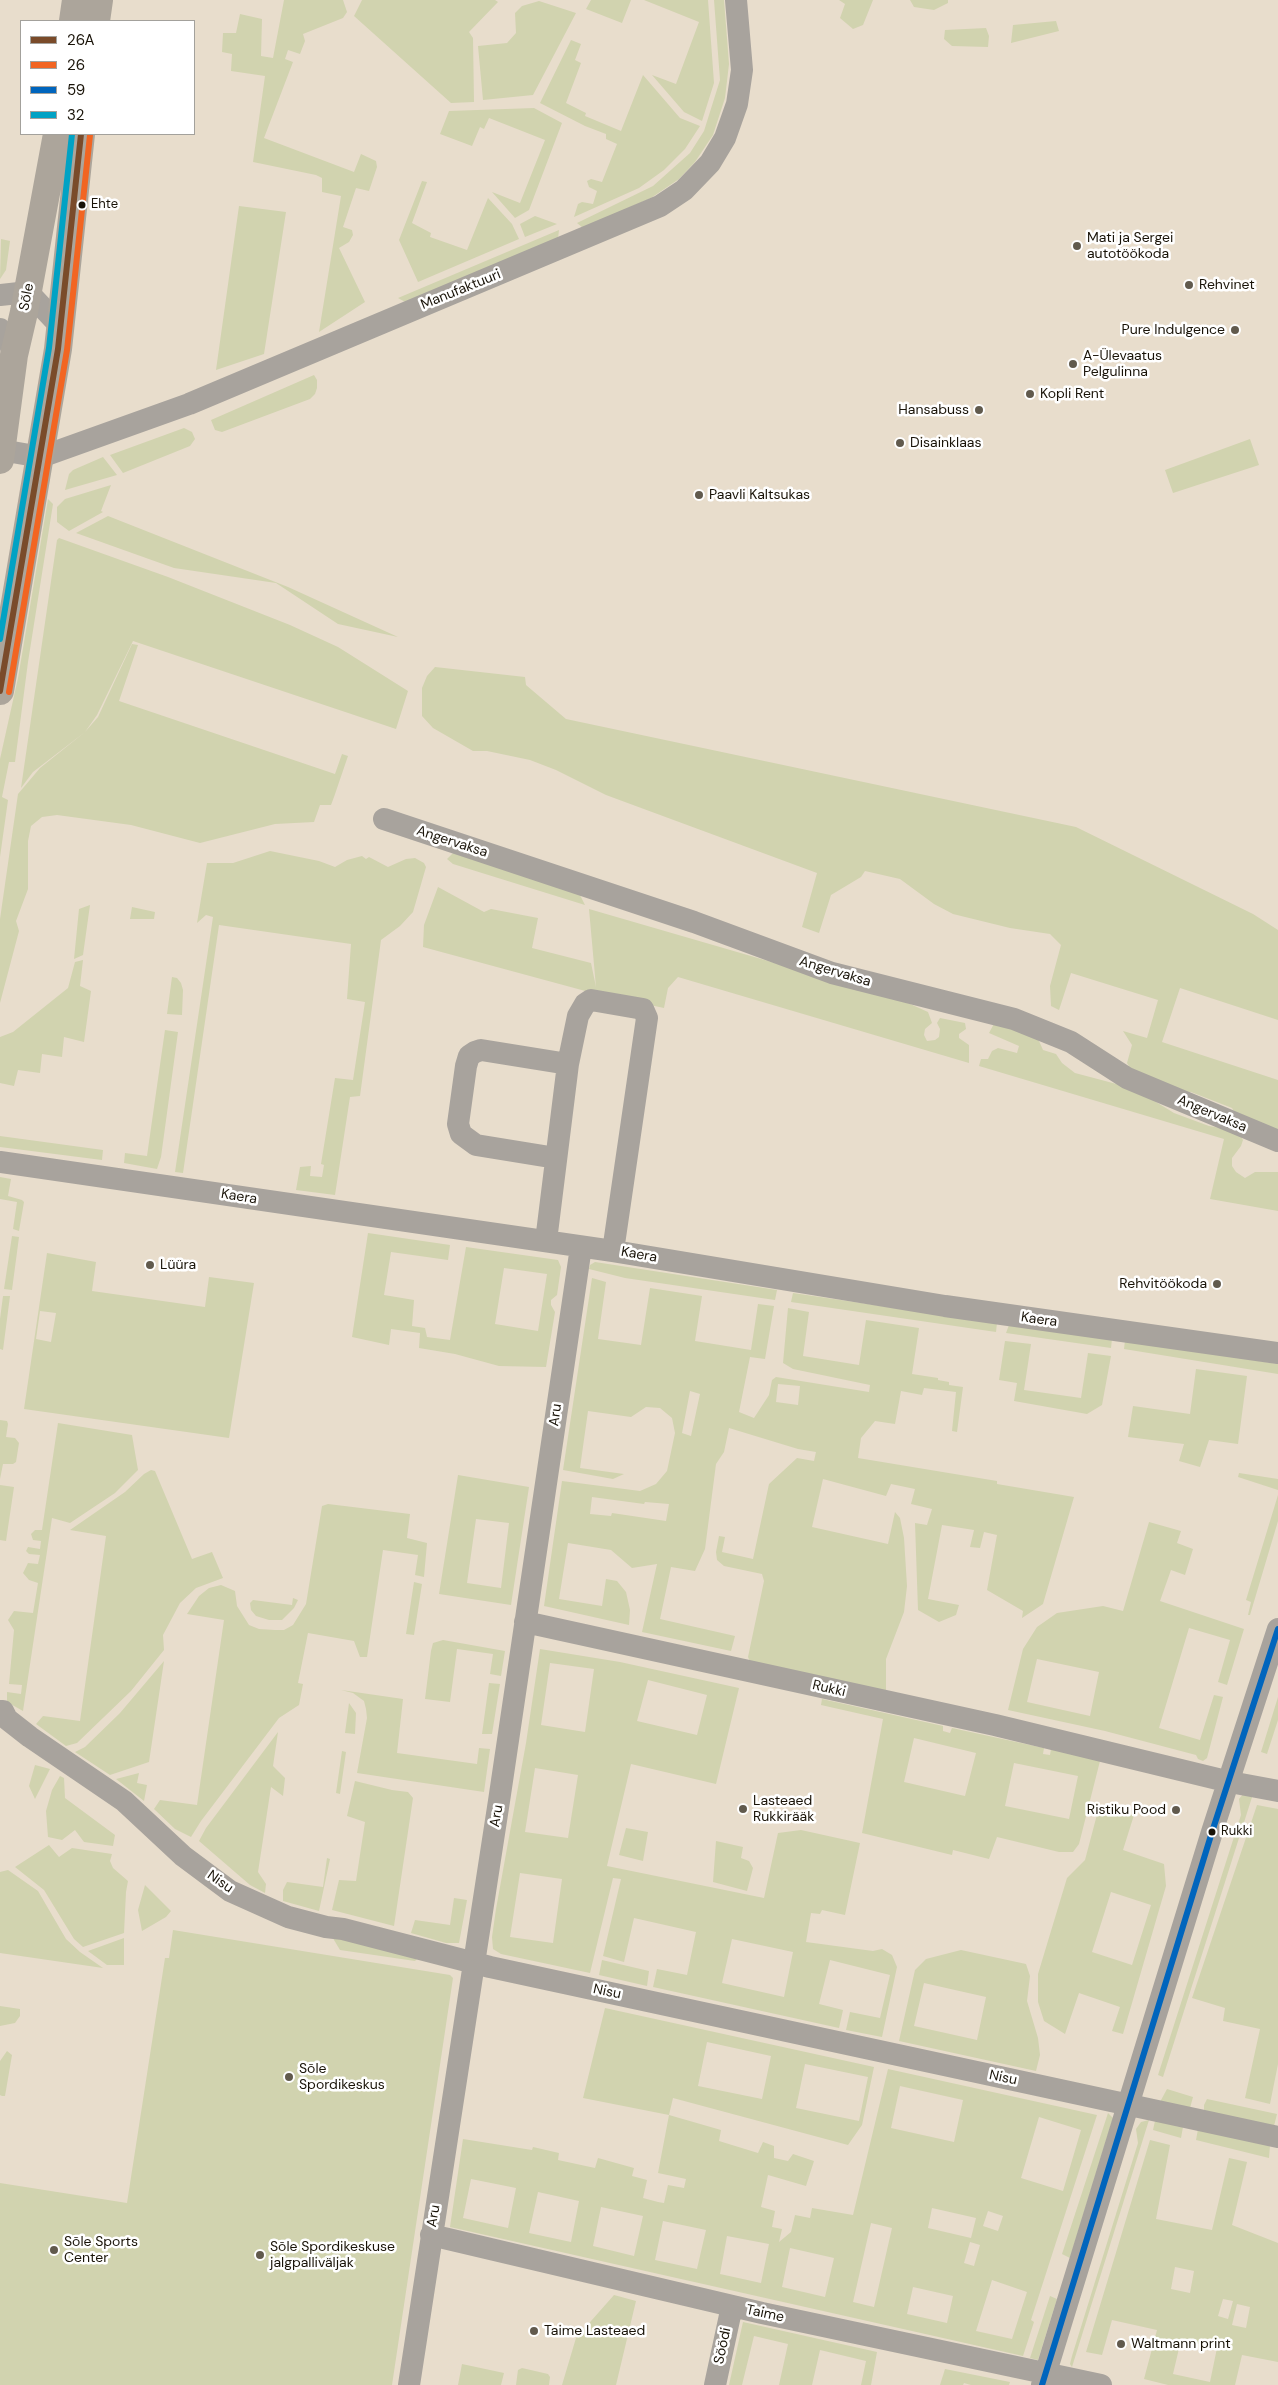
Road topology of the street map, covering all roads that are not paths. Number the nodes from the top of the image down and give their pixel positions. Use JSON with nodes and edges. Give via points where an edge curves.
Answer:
{"nodes":[{"id":1,"x":76,"y":0,"type":"edge"},
{"id":2,"x":99,"y":0,"type":"edge"},
{"id":3,"x":736,"y":0,"type":"edge"},
{"id":4,"x":74,"y":20,"type":"edge"},
{"id":5,"x":96,"y":20,"type":"edge"},
{"id":6,"x":57,"y":135,"type":"edge"},
{"id":7,"x":81,"y":135,"type":"edge"},
{"id":8,"x":10,"y":294,"type":"edge"},
{"id":9,"x":60,"y":326,"type":"junction"},
{"id":10,"x":0,"y":329,"type":"edge"},
{"id":11,"x":14,"y":355,"type":"junction"},
{"id":12,"x":0,"y":455,"type":"edge"},
{"id":13,"x":41,"y":458,"type":"junction"},
{"id":14,"x":0,"y":692,"type":"edge"},
{"id":15,"x":384,"y":819,"type":"dead end"},
{"id":16,"x":568,"y":1064,"type":"junction"},
{"id":17,"x":1278,"y":1141,"type":"edge"},
{"id":18,"x":556,"y":1158,"type":"junction"},
{"id":19,"x":0,"y":1162,"type":"edge"},
{"id":20,"x":546,"y":1241,"type":"junction"},
{"id":21,"x":582,"y":1247,"type":"junction"},
{"id":22,"x":613,"y":1251,"type":"junction"},
{"id":23,"x":1278,"y":1353,"type":"edge"},
{"id":24,"x":525,"y":1622,"type":"junction"},
{"id":25,"x":1278,"y":1628,"type":"edge"},
{"id":26,"x":0,"y":1711,"type":"edge"},
{"id":27,"x":1230,"y":1782,"type":"junction"},
{"id":28,"x":1278,"y":1792,"type":"edge"},
{"id":29,"x":474,"y":1963,"type":"junction"},
{"id":30,"x":1128,"y":2106,"type":"junction"},
{"id":31,"x":1278,"y":2138,"type":"edge"},
{"id":32,"x":431,"y":2235,"type":"junction"},
{"id":33,"x":732,"y":2306,"type":"junction"},
{"id":34,"x":1044,"y":2379,"type":"edge"},
{"id":35,"x":409,"y":2385,"type":"edge"},
{"id":36,"x":715,"y":2385,"type":"edge"},
{"id":37,"x":1101,"y":2385,"type":"edge"}],
"edges":[{"from":1,"to":4,"type":"main road"},
{"from":2,"to":5,"type":"main road"},
{"from":3,"to":13,"type":"street","name":"Manufaktuuri","via":[[742,70],[737,104],[725,138],[710,163],[684,190],[660,206],[198,400]]},
{"from":6,"to":8,"type":"main road","name":"Sõle"},
{"from":7,"to":9,"type":"main road"},
{"from":8,"to":9,"type":"street"},
{"from":8,"to":11,"type":"main road","name":"Sõle"},
{"from":9,"to":13,"type":"main road"},
{"from":10,"to":11,"type":"street"},
{"from":11,"to":12,"type":"main road","name":"Sõle"},
{"from":12,"to":13,"type":"street"},
{"from":13,"to":14,"type":"main road"},
{"from":15,"to":17,"type":"street","name":"Angervaksa","via":[[694,922],[832,973],[1014,1019],[1071,1042],[1127,1078]]},
{"from":16,"to":18,"type":"street"},
{"from":16,"to":18,"type":"street","via":[[482,1050],[475,1052],[469,1056],[466,1066],[458,1124],[460,1134],[476,1145]]},
{"from":16,"to":22,"type":"street","via":[[578,1016],[591,1000],[643,1009],[647,1018]]},
{"from":18,"to":20,"type":"street"},
{"from":19,"to":20,"type":"street","name":"Kaera"},
{"from":20,"to":21,"type":"street","name":"Kaera"},
{"from":21,"to":22,"type":"street","name":"Kaera"},
{"from":21,"to":24,"type":"street","name":"Aru"},
{"from":22,"to":23,"type":"street","name":"Kaera","via":[[945,1306]]},
{"from":24,"to":27,"type":"street","name":"Rukki","via":[[995,1725]]},
{"from":24,"to":29,"type":"street","name":"Aru"},
{"from":25,"to":27,"type":"street"},
{"from":26,"to":29,"type":"street","name":"Nisu","via":[[30,1737],[124,1802],[183,1856],[230,1891],[288,1917]]},
{"from":27,"to":28,"type":"street","name":"Rukki"},
{"from":27,"to":30,"type":"street"},
{"from":29,"to":30,"type":"street","name":"Nisu"},
{"from":29,"to":32,"type":"street","name":"Aru"},
{"from":30,"to":31,"type":"street","name":"Nisu"},
{"from":30,"to":34,"type":"street"},
{"from":32,"to":33,"type":"street","name":"Taime"},
{"from":32,"to":35,"type":"street","name":"Aru"},
{"from":33,"to":34,"type":"street","name":"Taime"},
{"from":33,"to":36,"type":"street","name":"Söödi"},
{"from":34,"to":37,"type":"street","name":"Taime"}]}
